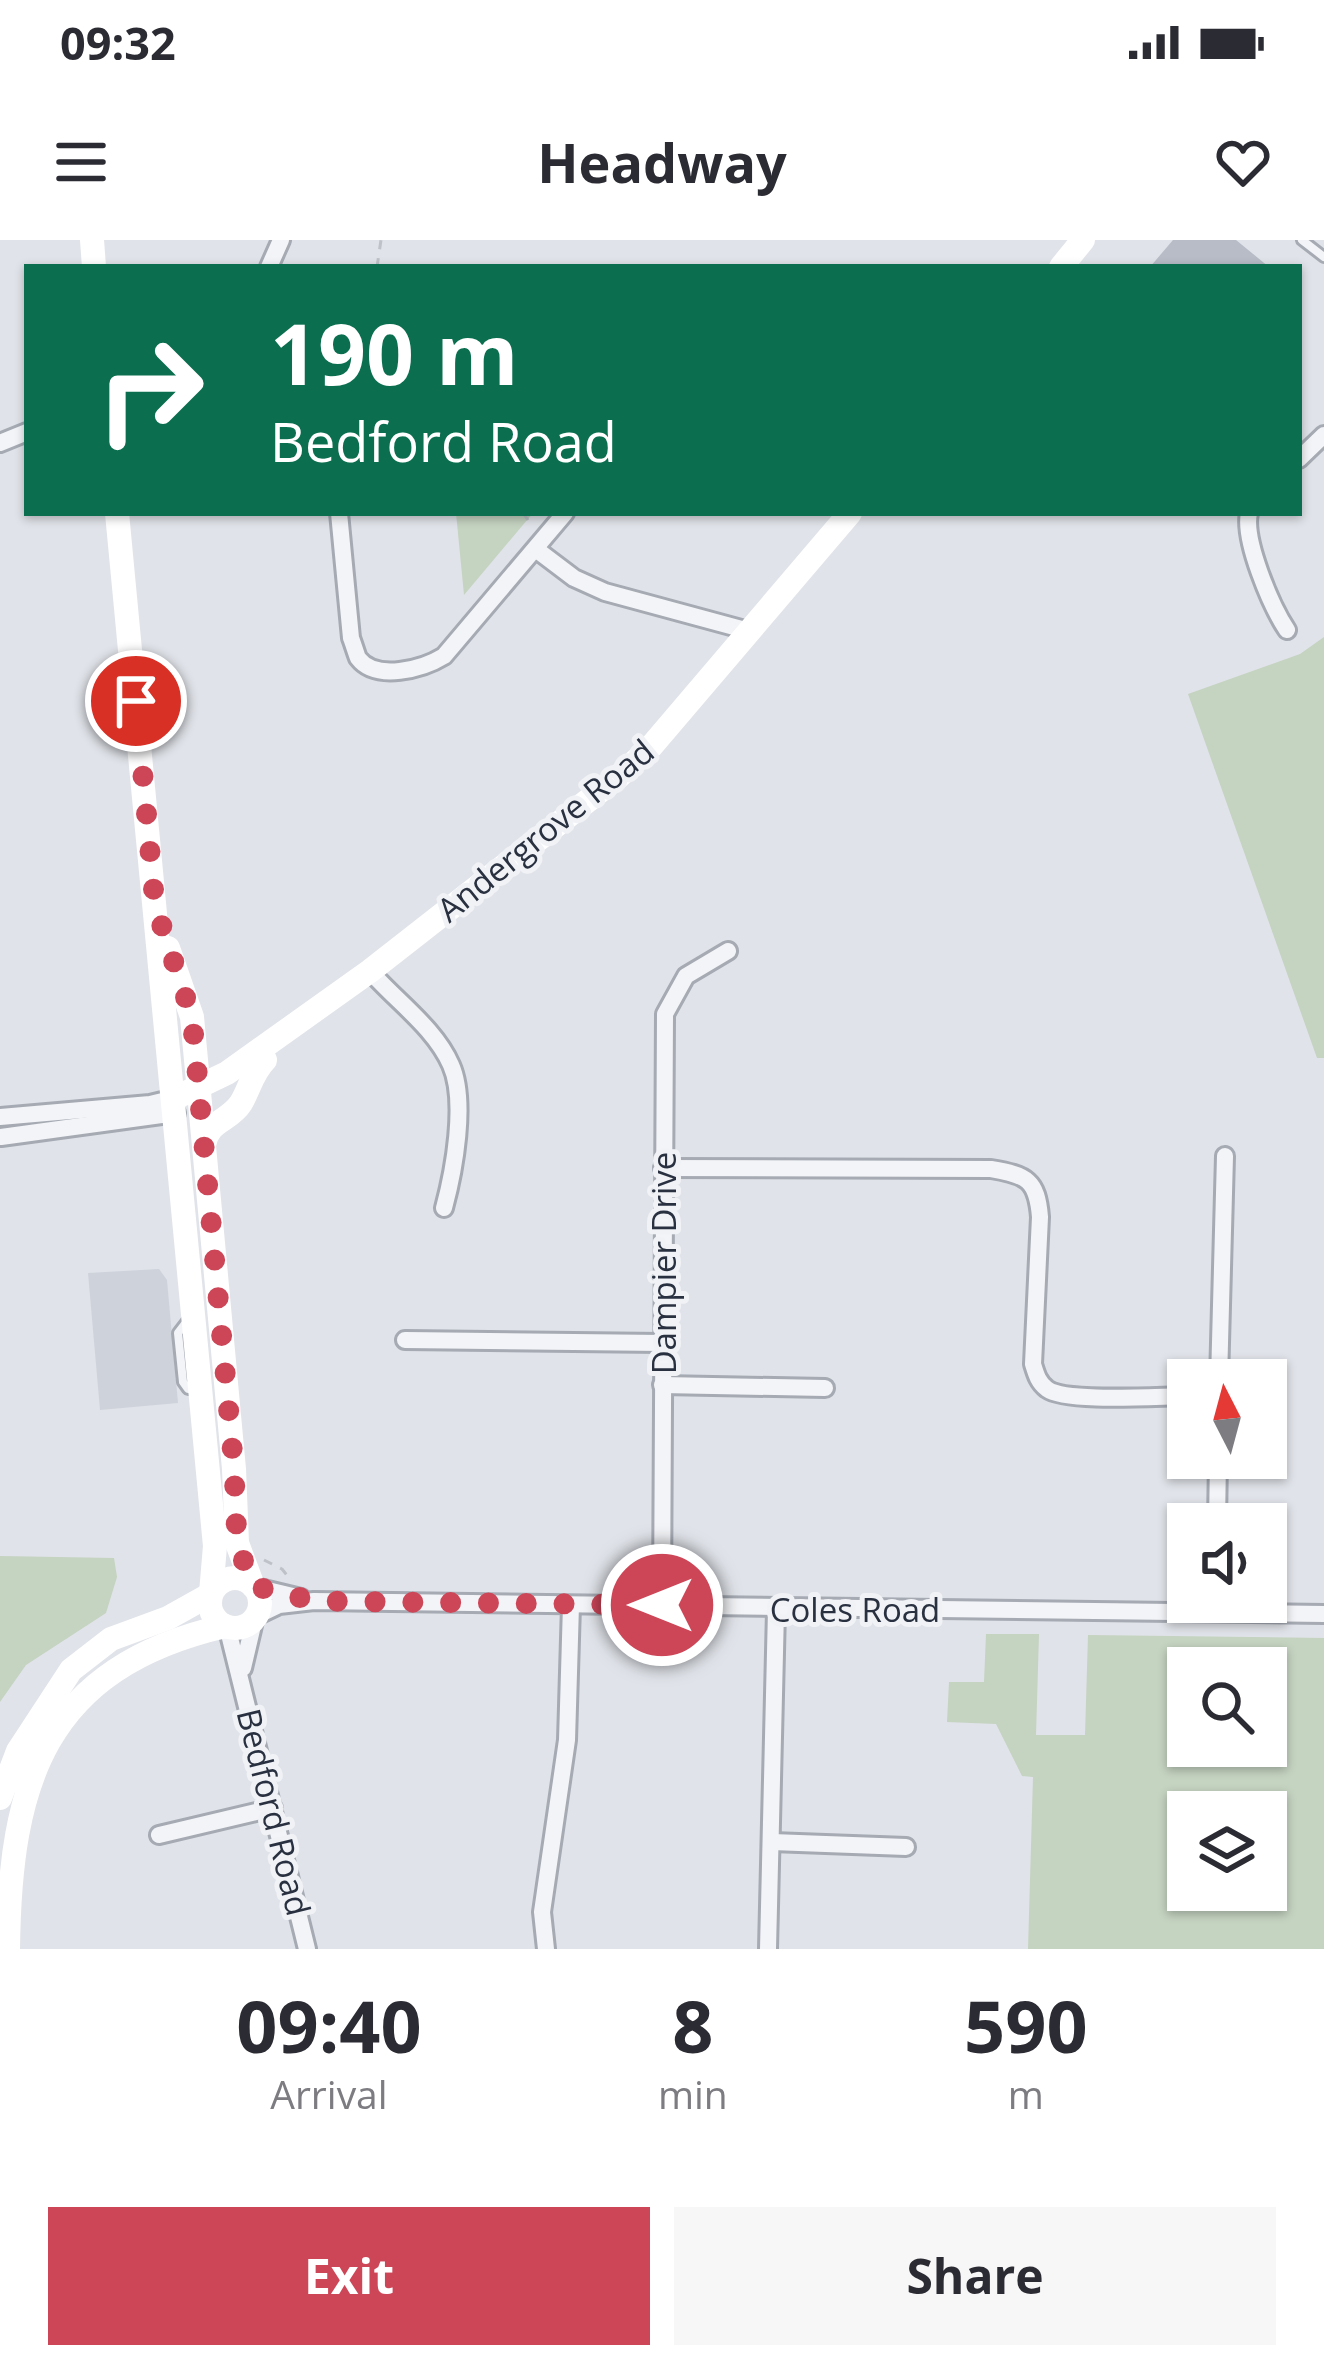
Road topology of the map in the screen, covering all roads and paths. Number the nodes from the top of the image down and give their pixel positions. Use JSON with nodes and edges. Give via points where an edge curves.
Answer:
{"nodes":[{"id":1,"x":1083,"y":240,"type":"edge"},
{"id":2,"x":1302,"y":240,"type":"edge"},
{"id":3,"x":1324,"y":257,"type":"edge"},
{"id":4,"x":1063,"y":264,"type":"edge"},
{"id":5,"x":1324,"y":435,"type":"edge"},
{"id":6,"x":1302,"y":456,"type":"edge"},
{"id":7,"x":117,"y":516,"type":"edge"},
{"id":8,"x":340,"y":516,"type":"edge"},
{"id":9,"x":525,"y":516,"type":"edge"},
{"id":10,"x":563,"y":516,"type":"edge"},
{"id":11,"x":847,"y":516,"type":"edge"},
{"id":12,"x":1249,"y":516,"type":"edge"},
{"id":13,"x":528,"y":520,"type":"dead end"},
{"id":14,"x":537,"y":550,"type":"junction"},
{"id":15,"x":1287,"y":630,"type":"dead end"},
{"id":16,"x":749,"y":631,"type":"junction"},
{"id":17,"x":728,"y":951,"type":"dead end"},
{"id":18,"x":376,"y":966,"type":"junction"},
{"id":19,"x":265,"y":1060,"type":"junction"},
{"id":20,"x":187,"y":1100,"type":"junction"},
{"id":21,"x":0,"y":1119,"type":"edge"},
{"id":22,"x":1,"y":1138,"type":"edge"},
{"id":23,"x":204,"y":1145,"type":"junction"},
{"id":24,"x":1225,"y":1156,"type":"dead end"},
{"id":25,"x":663,"y":1168,"type":"junction"},
{"id":26,"x":444,"y":1208,"type":"dead end"},
{"id":27,"x":405,"y":1340,"type":"dead end"},
{"id":28,"x":662,"y":1343,"type":"junction"},
{"id":29,"x":1220,"y":1359,"type":"edge"},
{"id":30,"x":662,"y":1385,"type":"junction"},
{"id":31,"x":825,"y":1388,"type":"dead end"},
{"id":32,"x":1167,"y":1396,"type":"edge"},
{"id":33,"x":254,"y":1587,"type":"junction"},
{"id":34,"x":211,"y":1594,"type":"junction"},
{"id":35,"x":314,"y":1601,"type":"junction"},
{"id":36,"x":571,"y":1605,"type":"junction"},
{"id":37,"x":662,"y":1605,"type":"junction"},
{"id":38,"x":1167,"y":1607,"type":"edge"},
{"id":39,"x":776,"y":1610,"type":"junction"},
{"id":40,"x":1287,"y":1612,"type":"edge"},
{"id":41,"x":1324,"y":1614,"type":"edge"},
{"id":42,"x":256,"y":1617,"type":"junction"},
{"id":43,"x":226,"y":1626,"type":"junction"},
{"id":44,"x":242,"y":1674,"type":"junction"},
{"id":45,"x":0,"y":1798,"type":"edge"},
{"id":46,"x":273,"y":1808,"type":"junction"},
{"id":47,"x":159,"y":1835,"type":"dead end"},
{"id":48,"x":772,"y":1842,"type":"junction"},
{"id":49,"x":906,"y":1847,"type":"dead end"},
{"id":50,"x":8,"y":1949,"type":"edge"},
{"id":51,"x":307,"y":1949,"type":"edge"},
{"id":52,"x":545,"y":1949,"type":"edge"},
{"id":53,"x":768,"y":1949,"type":"edge"}],
"edges":[{"from":1,"to":4,"type":"street"},
{"from":2,"to":3,"type":"lane"},
{"from":5,"to":6,"type":"street"},
{"from":7,"to":20,"type":"street","via":[[155,905]]},
{"from":8,"to":14,"type":"street","via":[[351,638],[357,657],[388,671],[443,656]]},
{"from":9,"to":13,"type":"path"},
{"from":10,"to":14,"type":"street"},
{"from":11,"to":16,"type":"street","name":"Andergrove Road"},
{"from":12,"to":15,"type":"street","via":[[1274,611]]},
{"from":14,"to":16,"type":"street","via":[[605,592]]},
{"from":16,"to":18,"type":"street","name":"Andergrove Road","via":[[618,777]]},
{"from":17,"to":25,"type":"street","name":"Dampier Drive","via":[[686,976],[665,1014]]},
{"from":18,"to":19,"type":"street","name":"Andergrove Road"},
{"from":18,"to":20,"type":"street","name":"Andergrove Road"},
{"from":18,"to":26,"type":"street","via":[[454,1074],[455,1168]]},
{"from":19,"to":20,"type":"street","name":"Andergrove Road","via":[[229,1087]]},
{"from":19,"to":23,"type":"street"},
{"from":20,"to":21,"type":"street"},
{"from":20,"to":22,"type":"street"},
{"from":20,"to":23,"type":"street"},
{"from":20,"to":34,"type":"street","via":[[193,1317],[215,1546]]},
{"from":21,"to":22,"type":"street"},
{"from":23,"to":33,"type":"street","via":[[236,1538]]},
{"from":24,"to":29,"type":"street"},
{"from":25,"to":28,"type":"street","name":"Dampier Drive"},
{"from":25,"to":32,"type":"street","via":[[991,1169],[1029,1180],[1040,1217],[1038,1380],[1072,1397]]},
{"from":27,"to":28,"type":"street"},
{"from":28,"to":30,"type":"street","name":"Dampier Drive"},
{"from":30,"to":31,"type":"street"},
{"from":30,"to":37,"type":"street","name":"Dampier Drive"},
{"from":33,"to":34,"type":"street","via":[[231,1577]]},
{"from":33,"to":35,"type":"street","name":"Coles Road"},
{"from":33,"to":42,"type":"street"},
{"from":34,"to":43,"type":"street","via":[[212,1613]]},
{"from":34,"to":45,"type":"street","via":[[111,1639],[71,1670],[18,1751]]},
{"from":35,"to":36,"type":"street","name":"Coles Road"},
{"from":35,"to":42,"type":"street","name":"Coles Road"},
{"from":36,"to":37,"type":"street","name":"Coles Road"},
{"from":36,"to":52,"type":"street","via":[[567,1740],[542,1912]]},
{"from":37,"to":39,"type":"street","name":"Coles Road"},
{"from":38,"to":39,"type":"street","name":"Coles Road"},
{"from":39,"to":48,"type":"street"},
{"from":40,"to":41,"type":"street","name":"Coles Road"},
{"from":42,"to":43,"type":"street"},
{"from":42,"to":44,"type":"street","name":"Bedford Road"},
{"from":43,"to":44,"type":"street","name":"Bedford Road"},
{"from":43,"to":50,"type":"street","via":[[168,1644],[107,1678],[54,1732],[14,1835]]},
{"from":44,"to":46,"type":"street","name":"Bedford Road"},
{"from":46,"to":47,"type":"street"},
{"from":46,"to":51,"type":"street","name":"Bedford Road"},
{"from":48,"to":49,"type":"street"},
{"from":48,"to":53,"type":"street"}]}
